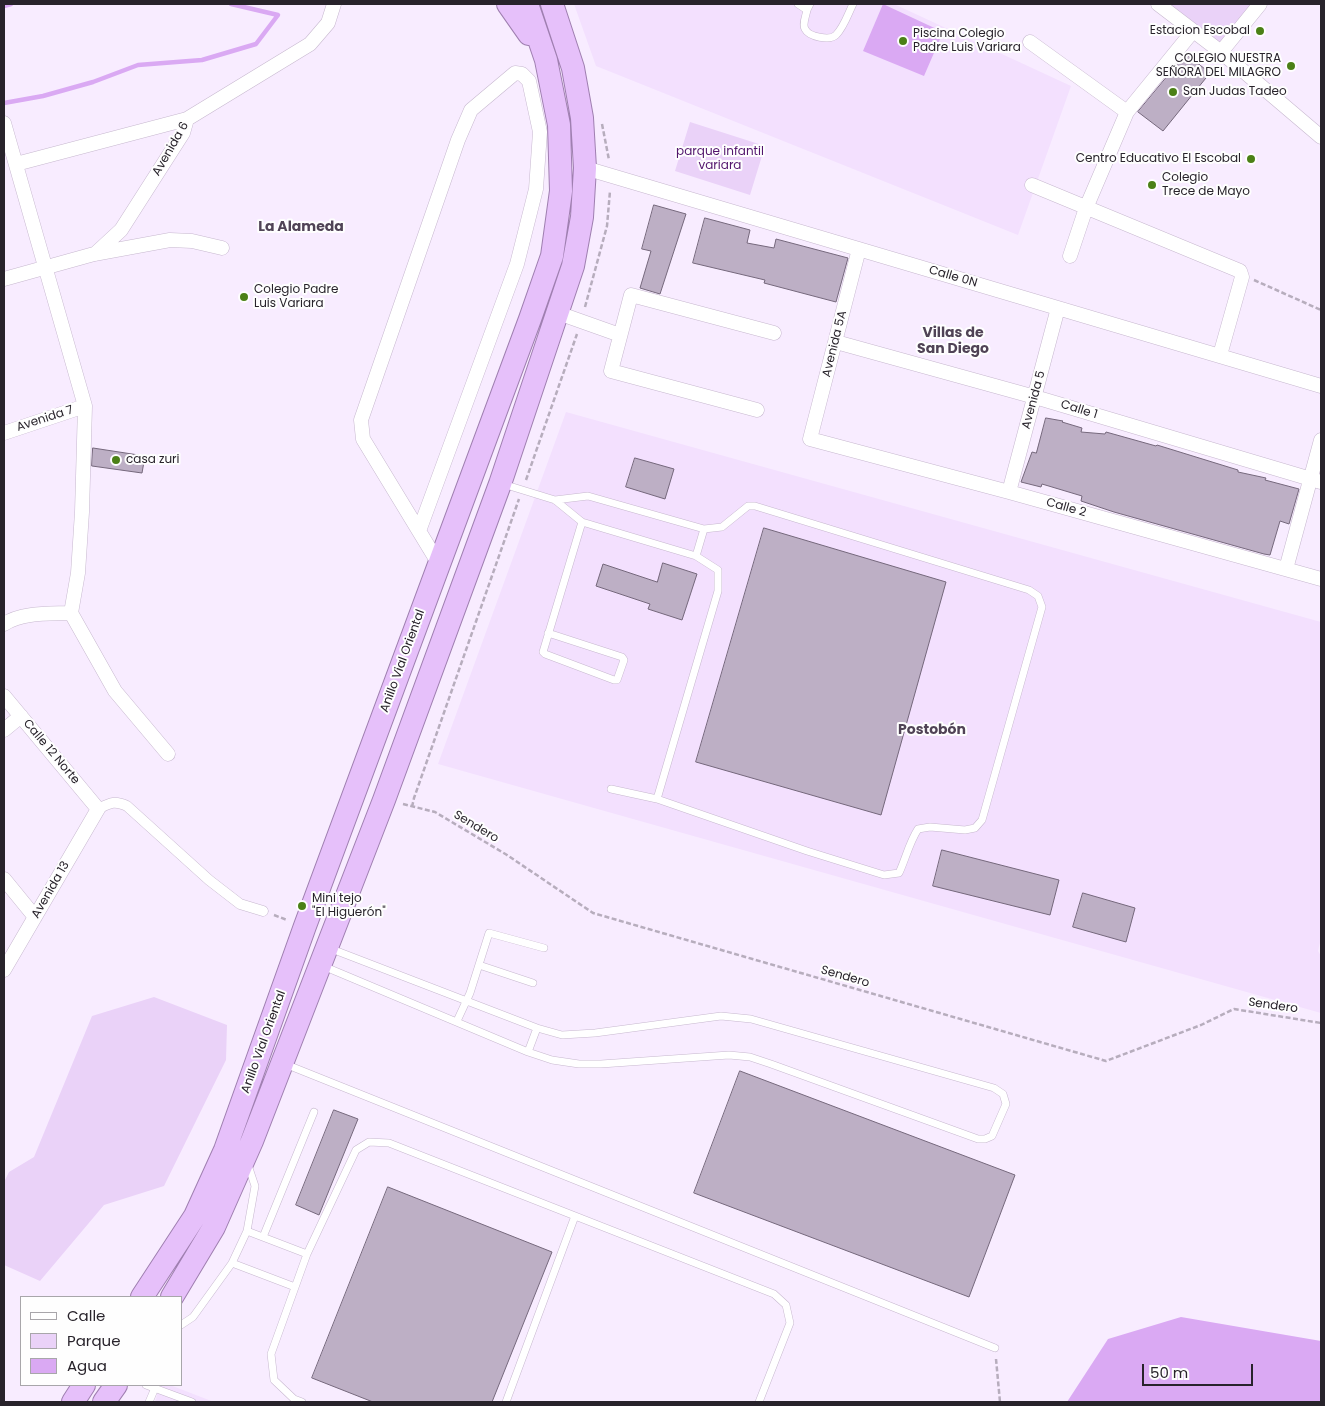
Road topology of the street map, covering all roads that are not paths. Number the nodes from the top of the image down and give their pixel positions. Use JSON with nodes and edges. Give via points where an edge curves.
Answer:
{"nodes":[{"id":1,"x":334,"y":4,"type":"edge"},
{"id":2,"x":508,"y":4,"type":"edge"},
{"id":3,"x":527,"y":4,"type":"edge"},
{"id":4,"x":552,"y":4,"type":"edge"},
{"id":5,"x":798,"y":4,"type":"edge"},
{"id":6,"x":853,"y":4,"type":"edge"},
{"id":7,"x":1158,"y":4,"type":"edge"},
{"id":8,"x":1260,"y":4,"type":"edge"},
{"id":9,"x":809,"y":7,"type":"edge"},
{"id":10,"x":1193,"y":31,"type":"junction"},
{"id":11,"x":1030,"y":42,"type":"dead end"},
{"id":12,"x":1221,"y":52,"type":"junction"},
{"id":13,"x":546,"y":60,"type":"junction"},
{"id":14,"x":1127,"y":112,"type":"junction"},
{"id":15,"x":187,"y":120,"type":"junction"},
{"id":16,"x":4,"y":123,"type":"edge"},
{"id":17,"x":1321,"y":137,"type":"edge"},
{"id":18,"x":16,"y":164,"type":"junction"},
{"id":19,"x":585,"y":168,"type":"junction"},
{"id":20,"x":1032,"y":184,"type":"dead end"},
{"id":21,"x":1086,"y":208,"type":"junction"},
{"id":22,"x":222,"y":248,"type":"dead end"},
{"id":23,"x":859,"y":250,"type":"junction"},
{"id":24,"x":94,"y":254,"type":"junction"},
{"id":25,"x":1070,"y":256,"type":"dead end"},
{"id":26,"x":46,"y":268,"type":"junction"},
{"id":27,"x":4,"y":279,"type":"edge"},
{"id":28,"x":1058,"y":308,"type":"junction"},
{"id":29,"x":558,"y":313,"type":"junction"},
{"id":30,"x":774,"y":333,"type":"dead end"},
{"id":31,"x":620,"y":335,"type":"junction"},
{"id":32,"x":836,"y":342,"type":"junction"},
{"id":33,"x":1220,"y":355,"type":"junction"},
{"id":34,"x":1321,"y":386,"type":"edge"},
{"id":35,"x":1035,"y":397,"type":"junction"},
{"id":36,"x":86,"y":406,"type":"junction"},
{"id":37,"x":757,"y":410,"type":"dead end"},
{"id":38,"x":4,"y":433,"type":"edge"},
{"id":39,"x":810,"y":439,"type":"joint"},
{"id":40,"x":1321,"y":440,"type":"edge"},
{"id":41,"x":1316,"y":481,"type":"edge"},
{"id":42,"x":500,"y":484,"type":"junction"},
{"id":43,"x":1009,"y":492,"type":"junction"},
{"id":44,"x":555,"y":500,"type":"junction"},
{"id":45,"x":582,"y":522,"type":"junction"},
{"id":46,"x":704,"y":529,"type":"junction"},
{"id":47,"x":419,"y":531,"type":"junction"},
{"id":48,"x":696,"y":556,"type":"junction"},
{"id":49,"x":439,"y":564,"type":"junction"},
{"id":50,"x":1286,"y":569,"type":"junction"},
{"id":51,"x":1321,"y":579,"type":"edge"},
{"id":52,"x":70,"y":613,"type":"junction"},
{"id":53,"x":4,"y":624,"type":"edge"},
{"id":54,"x":548,"y":633,"type":"junction"},
{"id":55,"x":4,"y":696,"type":"edge"},
{"id":56,"x":21,"y":716,"type":"junction"},
{"id":57,"x":4,"y":730,"type":"edge"},
{"id":58,"x":168,"y":754,"type":"dead end"},
{"id":59,"x":611,"y":789,"type":"dead end"},
{"id":60,"x":658,"y":799,"type":"junction"},
{"id":61,"x":98,"y":809,"type":"junction"},
{"id":62,"x":4,"y":879,"type":"edge"},
{"id":63,"x":264,"y":911,"type":"road end"},
{"id":64,"x":35,"y":917,"type":"junction"},
{"id":65,"x":544,"y":948,"type":"dead end"},
{"id":66,"x":323,"y":956,"type":"junction"},
{"id":67,"x":479,"y":965,"type":"junction"},
{"id":68,"x":4,"y":970,"type":"edge"},
{"id":69,"x":533,"y":983,"type":"dead end"},
{"id":70,"x":466,"y":1001,"type":"junction"},
{"id":71,"x":457,"y":1021,"type":"junction"},
{"id":72,"x":537,"y":1028,"type":"junction"},
{"id":73,"x":528,"y":1052,"type":"junction"},
{"id":74,"x":283,"y":1062,"type":"junction"},
{"id":75,"x":314,"y":1112,"type":"dead end"},
{"id":76,"x":245,"y":1159,"type":"junction"},
{"id":77,"x":575,"y":1216,"type":"junction"},
{"id":78,"x":247,"y":1231,"type":"junction"},
{"id":79,"x":263,"y":1237,"type":"junction"},
{"id":80,"x":307,"y":1254,"type":"junction"},
{"id":81,"x":232,"y":1263,"type":"junction"},
{"id":82,"x":295,"y":1287,"type":"junction"},
{"id":83,"x":143,"y":1296,"type":"edge"},
{"id":84,"x":173,"y":1296,"type":"edge"},
{"id":85,"x":182,"y":1325,"type":"edge"},
{"id":86,"x":995,"y":1348,"type":"road end"},
{"id":87,"x":83,"y":1386,"type":"edge"},
{"id":88,"x":115,"y":1386,"type":"edge"},
{"id":89,"x":149,"y":1386,"type":"edge"},
{"id":90,"x":155,"y":1388,"type":"junction"},
{"id":91,"x":73,"y":1402,"type":"edge"},
{"id":92,"x":104,"y":1402,"type":"edge"},
{"id":93,"x":149,"y":1402,"type":"edge"},
{"id":94,"x":192,"y":1402,"type":"edge"},
{"id":95,"x":302,"y":1402,"type":"edge"},
{"id":96,"x":506,"y":1402,"type":"edge"},
{"id":97,"x":759,"y":1402,"type":"edge"}],
"edges":[{"from":1,"to":15,"type":"street","name":"Avenida 6","via":[[328,23],[310,44]]},
{"from":2,"to":13,"type":"highway"},
{"from":3,"to":13,"type":"highway","name":"Anillo Vial Oriental"},
{"from":4,"to":19,"type":"highway","name":"Anillo Vial Oriental","via":[[573,68],[582,118]]},
{"from":5,"to":9,"type":"lane"},
{"from":6,"to":9,"type":"lane","via":[[841,28],[828,39],[805,30],[803,24]]},
{"from":7,"to":10,"type":"street"},
{"from":8,"to":12,"type":"street"},
{"from":10,"to":12,"type":"street"},
{"from":10,"to":14,"type":"street"},
{"from":11,"to":14,"type":"street"},
{"from":12,"to":17,"type":"street"},
{"from":13,"to":49,"type":"highway","name":"Anillo Vial Oriental","via":[[559,125],[561,182],[552,256]]},
{"from":14,"to":21,"type":"street"},
{"from":15,"to":18,"type":"street"},
{"from":15,"to":24,"type":"street","name":"Avenida 6","via":[[183,133],[121,230]]},
{"from":16,"to":18,"type":"street"},
{"from":18,"to":26,"type":"street"},
{"from":19,"to":23,"type":"street","name":"Calle 0N"},
{"from":19,"to":29,"type":"highway","name":"Anillo Vial Oriental","via":[[582,217],[573,266]]},
{"from":20,"to":21,"type":"street"},
{"from":21,"to":25,"type":"street"},
{"from":21,"to":33,"type":"street","via":[[1236,269],[1242,275]]},
{"from":22,"to":24,"type":"street","via":[[170,240]]},
{"from":23,"to":28,"type":"street","name":"Calle 0N"},
{"from":23,"to":32,"type":"street","name":"Avenida 5A"},
{"from":24,"to":26,"type":"street","name":"Avenida 6"},
{"from":26,"to":27,"type":"street","name":"Avenida 6"},
{"from":26,"to":36,"type":"street"},
{"from":28,"to":33,"type":"street","name":"Calle 0N"},
{"from":28,"to":35,"type":"street","name":"Avenida 5"},
{"from":29,"to":31,"type":"street"},
{"from":29,"to":42,"type":"highway","name":"Anillo Vial Oriental"},
{"from":30,"to":31,"type":"street","via":[[631,295]]},
{"from":31,"to":37,"type":"street","via":[[611,371]]},
{"from":32,"to":35,"type":"street","name":"Calle 1"},
{"from":32,"to":39,"type":"street","name":"Avenida 5A"},
{"from":33,"to":34,"type":"street","name":"Calle 0N"},
{"from":35,"to":41,"type":"street","name":"Calle 1"},
{"from":35,"to":43,"type":"street","name":"Avenida 5"},
{"from":36,"to":38,"type":"street","name":"Avenida 7"},
{"from":36,"to":52,"type":"street","via":[[78,572]]},
{"from":39,"to":43,"type":"street","name":"Calle 2"},
{"from":40,"to":41,"type":"street"},
{"from":41,"to":50,"type":"street"},
{"from":42,"to":44,"type":"lane"},
{"from":42,"to":66,"type":"highway","name":"Anillo Vial Oriental"},
{"from":43,"to":50,"type":"street","name":"Calle 2"},
{"from":44,"to":45,"type":"lane"},
{"from":44,"to":46,"type":"lane","via":[[588,496]]},
{"from":45,"to":48,"type":"lane"},
{"from":45,"to":54,"type":"lane"},
{"from":46,"to":48,"type":"lane"},
{"from":46,"to":60,"type":"lane","via":[[722,527],[748,506],[755,506],[1029,590],[1038,596],[1042,607],[982,820],[975,828],[965,830],[930,827],[918,830],[899,873],[884,875]]},
{"from":47,"to":47,"type":"street","via":[[363,439],[361,420],[458,140],[472,110],[515,73],[522,74],[529,81],[540,132],[536,189],[517,264]]},
{"from":47,"to":49,"type":"street"},
{"from":48,"to":60,"type":"lane","via":[[718,570],[718,591]]},
{"from":49,"to":83,"type":"highway","name":"Anillo Vial Oriental","via":[[225,1150],[195,1216]]},
{"from":50,"to":51,"type":"street","name":"Calle 2"},
{"from":52,"to":53,"type":"street","via":[[34,614]]},
{"from":52,"to":58,"type":"street","via":[[115,691]]},
{"from":54,"to":54,"type":"lane","via":[[544,654],[617,680],[624,660],[622,657]]},
{"from":55,"to":56,"type":"street","name":"Calle 12 Norte"},
{"from":56,"to":57,"type":"street"},
{"from":56,"to":61,"type":"street","name":"Calle 12 Norte"},
{"from":59,"to":60,"type":"lane"},
{"from":61,"to":63,"type":"street","via":[[119,802],[127,806],[240,904]]},
{"from":61,"to":64,"type":"street","name":"Avenida 13"},
{"from":62,"to":64,"type":"street"},
{"from":64,"to":68,"type":"street","name":"Avenida 13"},
{"from":65,"to":67,"type":"lane","via":[[489,933]]},
{"from":66,"to":70,"type":"lane"},
{"from":66,"to":71,"type":"lane"},
{"from":66,"to":74,"type":"highway","name":"Anillo Vial Oriental"},
{"from":67,"to":69,"type":"lane"},
{"from":67,"to":70,"type":"lane"},
{"from":70,"to":71,"type":"lane"},
{"from":70,"to":72,"type":"lane"},
{"from":71,"to":73,"type":"lane"},
{"from":72,"to":73,"type":"lane"},
{"from":72,"to":73,"type":"lane","via":[[562,1035],[721,1016],[751,1019],[994,1088],[1003,1094],[1006,1104],[992,1136],[978,1139],[750,1058],[729,1055],[579,1064]]},
{"from":74,"to":76,"type":"highway","name":"Anillo Vial Oriental"},
{"from":74,"to":86,"type":"lane"},
{"from":75,"to":79,"type":"lane"},
{"from":76,"to":78,"type":"lane","via":[[255,1186]]},
{"from":76,"to":84,"type":"highway","name":"Anillo Vial Oriental","via":[[214,1227]]},
{"from":77,"to":80,"type":"lane","via":[[389,1143],[369,1142],[356,1150]]},
{"from":77,"to":96,"type":"lane"},
{"from":77,"to":97,"type":"lane","via":[[774,1294],[786,1305],[790,1323]]},
{"from":78,"to":79,"type":"lane"},
{"from":78,"to":81,"type":"lane"},
{"from":79,"to":80,"type":"lane"},
{"from":80,"to":82,"type":"lane"},
{"from":81,"to":82,"type":"lane"},
{"from":81,"to":85,"type":"lane","via":[[193,1317]]},
{"from":82,"to":95,"type":"lane","via":[[271,1354],[274,1380],[294,1399]]},
{"from":87,"to":91,"type":"highway"},
{"from":88,"to":92,"type":"highway"},
{"from":89,"to":90,"type":"lane"},
{"from":90,"to":93,"type":"lane"},
{"from":90,"to":94,"type":"lane"}]}
